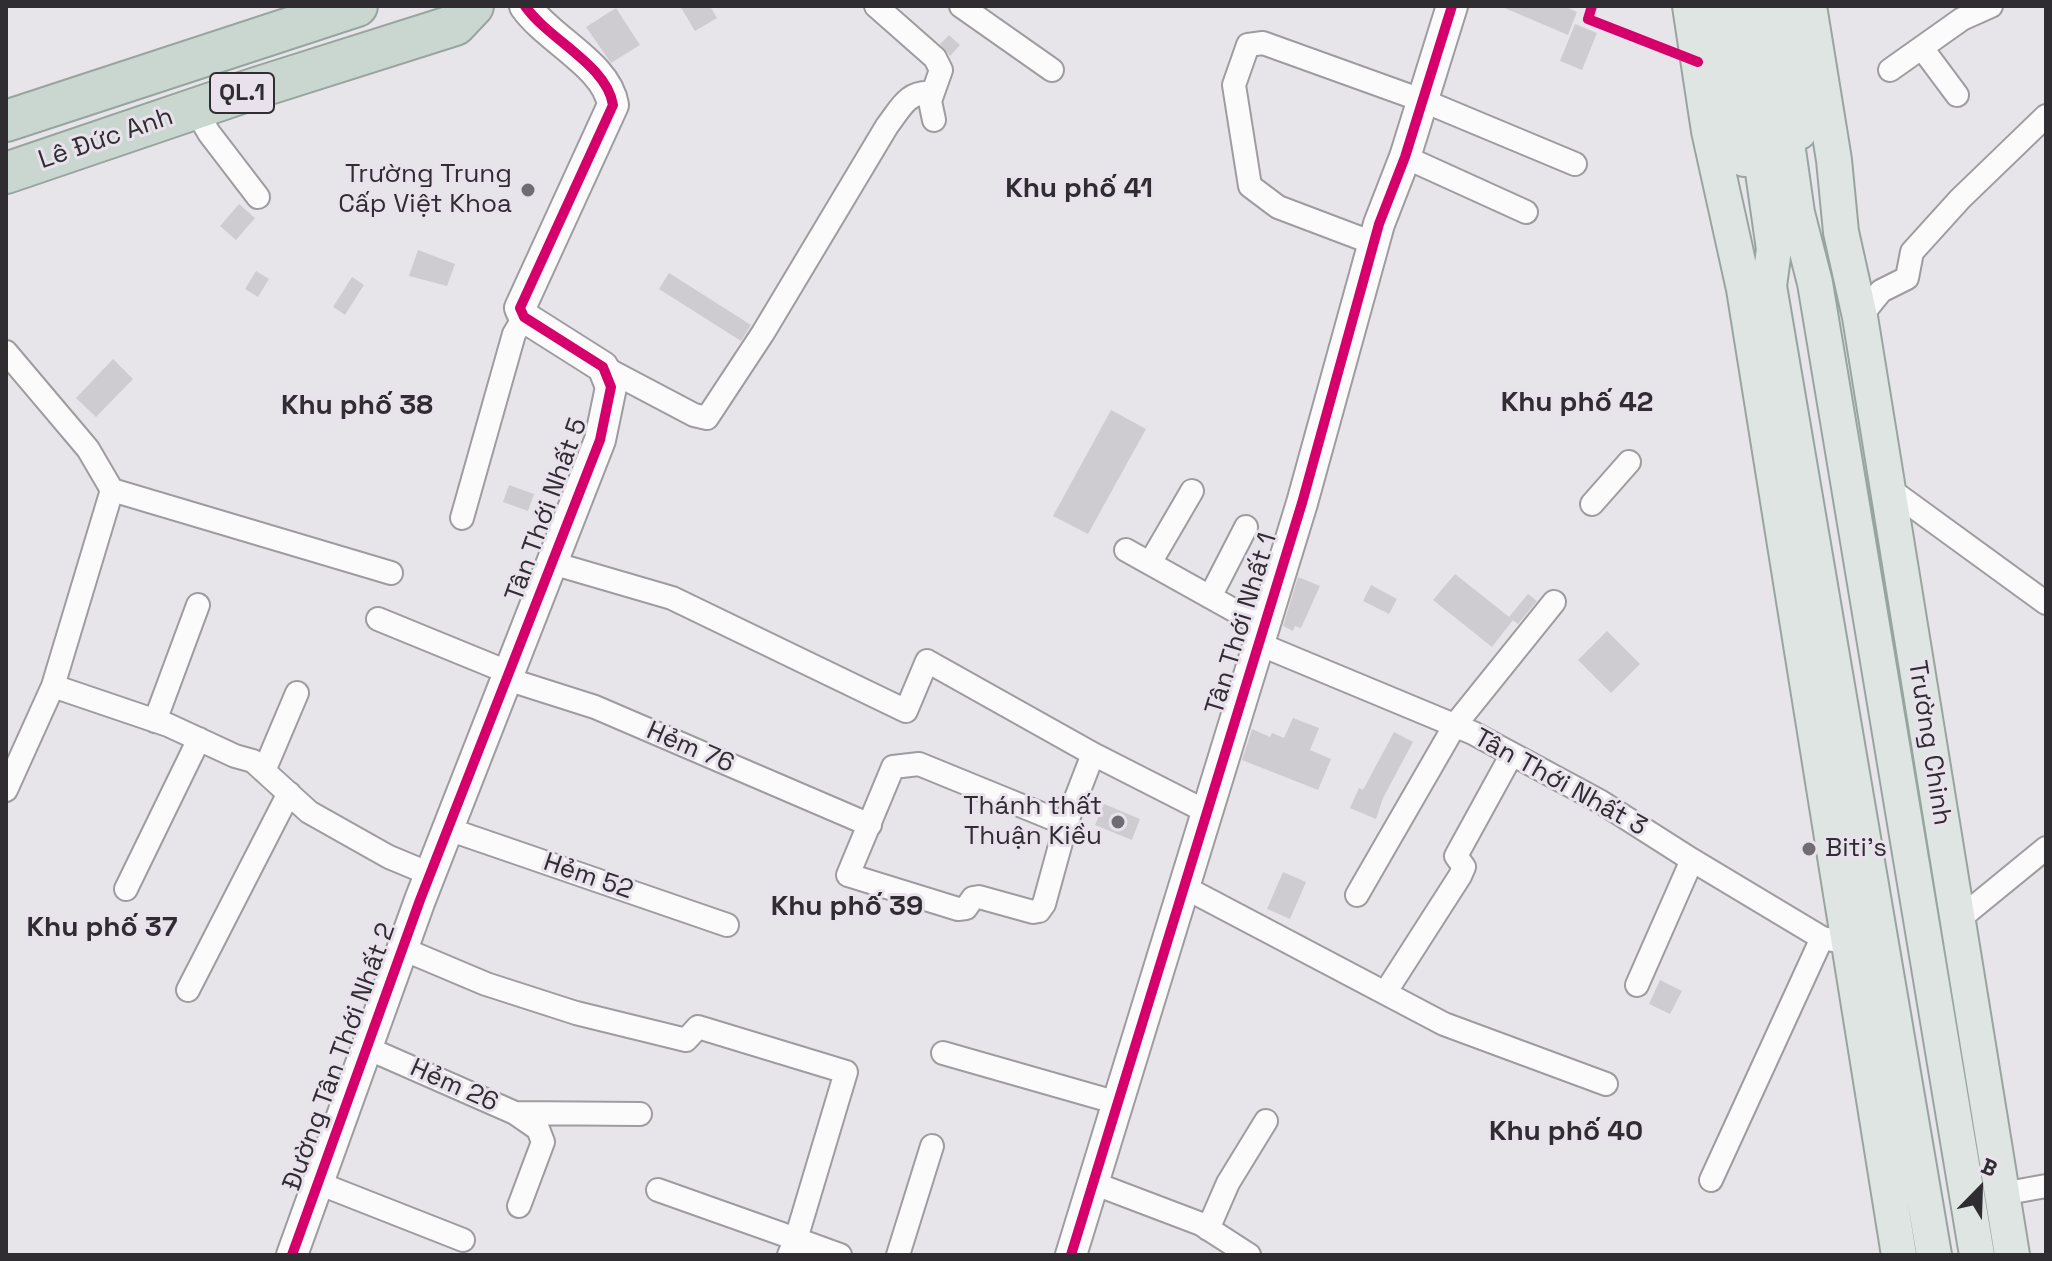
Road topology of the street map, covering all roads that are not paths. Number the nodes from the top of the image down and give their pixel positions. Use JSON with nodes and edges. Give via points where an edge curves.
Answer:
{"nodes":[{"id":1,"x":281,"y":6,"type":"edge"},
{"id":2,"x":357,"y":6,"type":"edge"},
{"id":3,"x":447,"y":6,"type":"edge"},
{"id":4,"x":473,"y":6,"type":"edge"},
{"id":5,"x":525,"y":6,"type":"edge"},
{"id":6,"x":876,"y":6,"type":"edge"},
{"id":7,"x":961,"y":6,"type":"edge"},
{"id":8,"x":1690,"y":6,"type":"edge"},
{"id":9,"x":1716,"y":6,"type":"edge"},
{"id":10,"x":1748,"y":6,"type":"edge"},
{"id":11,"x":1776,"y":6,"type":"edge"},
{"id":12,"x":1809,"y":6,"type":"edge"},
{"id":13,"x":1991,"y":6,"type":"edge"},
{"id":14,"x":1446,"y":8,"type":"edge"},
{"id":15,"x":1922,"y":48,"type":"junction"},
{"id":16,"x":1052,"y":70,"type":"dead end"},
{"id":17,"x":1890,"y":70,"type":"dead end"},
{"id":18,"x":1758,"y":71,"type":"junction"},
{"id":19,"x":932,"y":93,"type":"junction"},
{"id":20,"x":1957,"y":95,"type":"dead end"},
{"id":21,"x":6,"y":100,"type":"edge"},
{"id":22,"x":1424,"y":101,"type":"junction"},
{"id":23,"x":195,"y":109,"type":"junction"},
{"id":24,"x":2046,"y":116,"type":"edge"},
{"id":25,"x":934,"y":120,"type":"dead end"},
{"id":26,"x":6,"y":121,"type":"edge"},
{"id":27,"x":6,"y":153,"type":"edge"},
{"id":28,"x":1405,"y":157,"type":"junction"},
{"id":29,"x":1575,"y":164,"type":"dead end"},
{"id":30,"x":6,"y":173,"type":"edge"},
{"id":31,"x":258,"y":197,"type":"dead end"},
{"id":32,"x":1526,"y":212,"type":"dead end"},
{"id":33,"x":1841,"y":232,"type":"junction"},
{"id":34,"x":1373,"y":243,"type":"junction"},
{"id":35,"x":1738,"y":261,"type":"junction"},
{"id":36,"x":1815,"y":283,"type":"junction"},
{"id":37,"x":1769,"y":286,"type":"junction"},
{"id":38,"x":524,"y":317,"type":"junction"},
{"id":39,"x":1860,"y":317,"type":"junction"},
{"id":40,"x":1778,"y":339,"type":"junction"},
{"id":41,"x":6,"y":352,"type":"edge"},
{"id":42,"x":603,"y":367,"type":"junction"},
{"id":43,"x":1838,"y":409,"type":"junction"},
{"id":44,"x":1629,"y":462,"type":"dead end"},
{"id":45,"x":1888,"y":488,"type":"junction"},
{"id":46,"x":112,"y":490,"type":"junction"},
{"id":47,"x":1192,"y":491,"type":"dead end"},
{"id":48,"x":1592,"y":504,"type":"dead end"},
{"id":49,"x":462,"y":518,"type":"dead end"},
{"id":50,"x":1246,"y":527,"type":"dead end"},
{"id":51,"x":1126,"y":550,"type":"dead end"},
{"id":52,"x":552,"y":563,"type":"junction"},
{"id":53,"x":1150,"y":563,"type":"junction"},
{"id":54,"x":391,"y":573,"type":"dead end"},
{"id":55,"x":1210,"y":597,"type":"junction"},
{"id":56,"x":1554,"y":602,"type":"dead end"},
{"id":57,"x":2046,"y":603,"type":"edge"},
{"id":58,"x":198,"y":605,"type":"dead end"},
{"id":59,"x":378,"y":619,"type":"dead end"},
{"id":60,"x":1261,"y":635,"type":"junction"},
{"id":61,"x":508,"y":676,"type":"junction"},
{"id":62,"x":53,"y":686,"type":"junction"},
{"id":63,"x":297,"y":693,"type":"dead end"},
{"id":64,"x":155,"y":721,"type":"junction"},
{"id":65,"x":1455,"y":725,"type":"junction"},
{"id":66,"x":199,"y":739,"type":"junction"},
{"id":67,"x":1093,"y":754,"type":"junction"},
{"id":68,"x":1512,"y":754,"type":"junction"},
{"id":69,"x":264,"y":771,"type":"junction"},
{"id":70,"x":6,"y":790,"type":"edge"},
{"id":71,"x":289,"y":793,"type":"junction"},
{"id":72,"x":1207,"y":812,"type":"junction"},
{"id":73,"x":1066,"y":824,"type":"junction"},
{"id":74,"x":870,"y":825,"type":"junction"},
{"id":75,"x":448,"y":829,"type":"junction"},
{"id":76,"x":2046,"y":848,"type":"edge"},
{"id":77,"x":1692,"y":860,"type":"junction"},
{"id":78,"x":430,"y":874,"type":"junction"},
{"id":79,"x":1184,"y":887,"type":"junction"},
{"id":80,"x":126,"y":889,"type":"dead end"},
{"id":81,"x":1357,"y":895,"type":"dead end"},
{"id":82,"x":1958,"y":920,"type":"junction"},
{"id":83,"x":727,"y":925,"type":"dead end"},
{"id":84,"x":1836,"y":940,"type":"junction"},
{"id":85,"x":403,"y":949,"type":"junction"},
{"id":86,"x":1637,"y":985,"type":"dead end"},
{"id":87,"x":188,"y":990,"type":"dead end"},
{"id":88,"x":1385,"y":993,"type":"junction"},
{"id":89,"x":367,"y":1048,"type":"junction"},
{"id":90,"x":943,"y":1053,"type":"dead end"},
{"id":91,"x":1606,"y":1084,"type":"dead end"},
{"id":92,"x":1118,"y":1103,"type":"junction"},
{"id":93,"x":515,"y":1113,"type":"junction"},
{"id":94,"x":640,"y":1114,"type":"dead end"},
{"id":95,"x":1266,"y":1121,"type":"dead end"},
{"id":96,"x":932,"y":1146,"type":"dead end"},
{"id":97,"x":1711,"y":1180,"type":"dead end"},
{"id":98,"x":318,"y":1183,"type":"junction"},
{"id":99,"x":1093,"y":1183,"type":"junction"},
{"id":100,"x":2046,"y":1186,"type":"edge"},
{"id":101,"x":658,"y":1190,"type":"dead end"},
{"id":102,"x":2002,"y":1194,"type":"junction"},
{"id":103,"x":519,"y":1206,"type":"dead end"},
{"id":104,"x":1208,"y":1229,"type":"junction"},
{"id":105,"x":463,"y":1240,"type":"dead end"},
{"id":106,"x":792,"y":1247,"type":"edge"},
{"id":107,"x":292,"y":1255,"type":"edge"},
{"id":108,"x":840,"y":1255,"type":"edge"},
{"id":109,"x":898,"y":1255,"type":"edge"},
{"id":110,"x":1071,"y":1255,"type":"edge"},
{"id":111,"x":1249,"y":1255,"type":"edge"},
{"id":112,"x":1899,"y":1255,"type":"edge"},
{"id":113,"x":1934,"y":1255,"type":"edge"},
{"id":114,"x":1977,"y":1255,"type":"edge"},
{"id":115,"x":2012,"y":1255,"type":"edge"}],
"edges":[{"from":1,"to":21,"type":"highway"},
{"from":2,"to":26,"type":"highway","name":"Lê Đức Anh","number":"QL.1"},
{"from":3,"to":27,"type":"highway","name":"Lê Đức Anh","number":"QL.1"},
{"from":4,"to":23,"type":"highway","name":"Lê Đức Anh","number":"QL.1","via":[[455,25]]},
{"from":5,"to":38,"type":"street","via":[[595,71],[611,90],[613,105],[520,308]]},
{"from":6,"to":19,"type":"street","via":[[935,58],[941,70]]},
{"from":7,"to":16,"type":"street"},
{"from":8,"to":35,"type":"main road","name":"Trường Chinh","via":[[1709,131]]},
{"from":9,"to":37,"type":"main road"},
{"from":10,"to":18,"type":"main road","name":"Trường Chinh"},
{"from":11,"to":36,"type":"main road","via":[[1804,158]]},
{"from":12,"to":33,"type":"main road","name":"Trường Chinh"},
{"from":13,"to":15,"type":"street"},
{"from":14,"to":22,"type":"street","name":"Tân Thới Nhất 1"},
{"from":15,"to":17,"type":"street"},
{"from":15,"to":20,"type":"street"},
{"from":18,"to":36,"type":"main road","name":"Trường Chinh","via":[[1788,150]]},
{"from":18,"to":37,"type":"main road","name":"Trường Chinh","via":[[1760,151],[1774,249]]},
{"from":19,"to":25,"type":"street"},
{"from":19,"to":42,"type":"street","via":[[919,92],[905,101],[887,126],[707,418]]},
{"from":22,"to":28,"type":"street","name":"Tân Thới Nhất 1"},
{"from":22,"to":29,"type":"street"},
{"from":22,"to":34,"type":"street","via":[[1263,43],[1248,45],[1242,60],[1234,85],[1250,186],[1278,207]]},
{"from":23,"to":30,"type":"highway","name":"Lê Đức Anh","number":"QL.1"},
{"from":23,"to":31,"type":"street"},
{"from":24,"to":39,"type":"street","via":[[1912,252],[1907,278],[1881,291]]},
{"from":28,"to":32,"type":"street"},
{"from":28,"to":34,"type":"street","name":"Tân Thới Nhất 1"},
{"from":33,"to":39,"type":"main road","name":"Trường Chinh"},
{"from":33,"to":43,"type":"main road","name":"Trường Chinh","via":[[1835,299]]},
{"from":34,"to":60,"type":"street","name":"Tân Thới Nhất 1"},
{"from":35,"to":40,"type":"main road","name":"Trường Chinh"},
{"from":35,"to":84,"type":"main road","name":"Trường Chinh","via":[[1824,797]]},
{"from":36,"to":43,"type":"main road","name":"Trường Chinh"},
{"from":37,"to":40,"type":"main road","name":"Trường Chinh"},
{"from":38,"to":42,"type":"street"},
{"from":38,"to":49,"type":"street","via":[[514,334]]},
{"from":39,"to":45,"type":"main road","name":"Trường Chinh"},
{"from":40,"to":113,"type":"main road","name":"Trường Chinh"},
{"from":41,"to":46,"type":"street","via":[[88,449]]},
{"from":42,"to":52,"type":"street","name":"Tân Thới Nhất 5","via":[[611,387],[600,440]]},
{"from":43,"to":114,"type":"main road","name":"Trường Chinh"},
{"from":44,"to":48,"type":"street"},
{"from":45,"to":57,"type":"street"},
{"from":45,"to":82,"type":"main road","name":"Trường Chinh"},
{"from":46,"to":54,"type":"street"},
{"from":46,"to":62,"type":"street"},
{"from":47,"to":53,"type":"street"},
{"from":50,"to":55,"type":"street"},
{"from":51,"to":53,"type":"street","name":"Tân Thới Nhất 3"},
{"from":52,"to":61,"type":"street","name":"Tân Thới Nhất 5"},
{"from":52,"to":67,"type":"street","via":[[672,598],[906,711],[927,661]]},
{"from":53,"to":55,"type":"street","name":"Tân Thới Nhất 3"},
{"from":55,"to":60,"type":"street","name":"Tân Thới Nhất 3"},
{"from":56,"to":65,"type":"street"},
{"from":58,"to":64,"type":"street"},
{"from":59,"to":61,"type":"street","name":"Hẻm 76"},
{"from":60,"to":65,"type":"street","name":"Tân Thới Nhất 3"},
{"from":60,"to":72,"type":"street","name":"Tân Thới Nhất 1"},
{"from":61,"to":74,"type":"street","name":"Hẻm 76","via":[[595,707]]},
{"from":61,"to":75,"type":"street","name":"Tân Thới Nhất 5"},
{"from":62,"to":64,"type":"street"},
{"from":62,"to":70,"type":"street"},
{"from":63,"to":69,"type":"street"},
{"from":64,"to":66,"type":"street"},
{"from":65,"to":68,"type":"street","name":"Tân Thới Nhất 3"},
{"from":65,"to":81,"type":"street"},
{"from":66,"to":69,"type":"street","via":[[253,761]]},
{"from":66,"to":80,"type":"street"},
{"from":67,"to":72,"type":"street"},
{"from":67,"to":73,"type":"street"},
{"from":68,"to":77,"type":"street","name":"Tân Thới Nhất 3"},
{"from":68,"to":88,"type":"street","via":[[1456,856],[1464,867],[1460,876]]},
{"from":69,"to":71,"type":"street"},
{"from":71,"to":78,"type":"street","via":[[309,812]]},
{"from":71,"to":87,"type":"street"},
{"from":72,"to":79,"type":"street","name":"Tân Thới Nhất 1"},
{"from":73,"to":74,"type":"street","via":[[919,764],[893,767]]},
{"from":73,"to":74,"type":"street","via":[[1044,904],[1033,912],[979,897],[958,909],[848,875]]},
{"from":75,"to":78,"type":"street","name":"Tân Thới Nhất 5"},
{"from":75,"to":83,"type":"street","name":"Hẻm 52"},
{"from":76,"to":82,"type":"street"},
{"from":77,"to":84,"type":"street","name":"Tân Thới Nhất 3"},
{"from":77,"to":86,"type":"street"},
{"from":78,"to":85,"type":"street","name":"Đường Tân Thới Nhất 2"},
{"from":79,"to":88,"type":"street"},
{"from":79,"to":92,"type":"street","name":"Tân Thới Nhất 1"},
{"from":82,"to":102,"type":"main road","name":"Trường Chinh"},
{"from":84,"to":97,"type":"street"},
{"from":84,"to":112,"type":"main road","name":"Trường Chinh"},
{"from":85,"to":89,"type":"street","name":"Đường Tân Thới Nhất 2"},
{"from":85,"to":106,"type":"street","via":[[486,984],[576,1013],[686,1040],[698,1027],[846,1072]]},
{"from":88,"to":91,"type":"street","via":[[1444,1024]]},
{"from":89,"to":93,"type":"street","name":"Hẻm 26"},
{"from":89,"to":98,"type":"street","name":"Đường Tân Thới Nhất 2"},
{"from":90,"to":92,"type":"street"},
{"from":92,"to":99,"type":"street","name":"Tân Thới Nhất 1"},
{"from":93,"to":94,"type":"street","name":"Hẻm 26"},
{"from":93,"to":103,"type":"street","via":[[538,1129],[543,1142]]},
{"from":95,"to":104,"type":"street"},
{"from":96,"to":109,"type":"street"},
{"from":98,"to":105,"type":"street"},
{"from":98,"to":107,"type":"street","name":"Đường Tân Thới Nhất 2"},
{"from":99,"to":104,"type":"street"},
{"from":99,"to":110,"type":"street","name":"Tân Thới Nhất 1"},
{"from":100,"to":102,"type":"street"},
{"from":101,"to":106,"type":"street"},
{"from":102,"to":115,"type":"main road","name":"Trường Chinh"},
{"from":104,"to":111,"type":"street"},
{"from":106,"to":108,"type":"street"}]}
